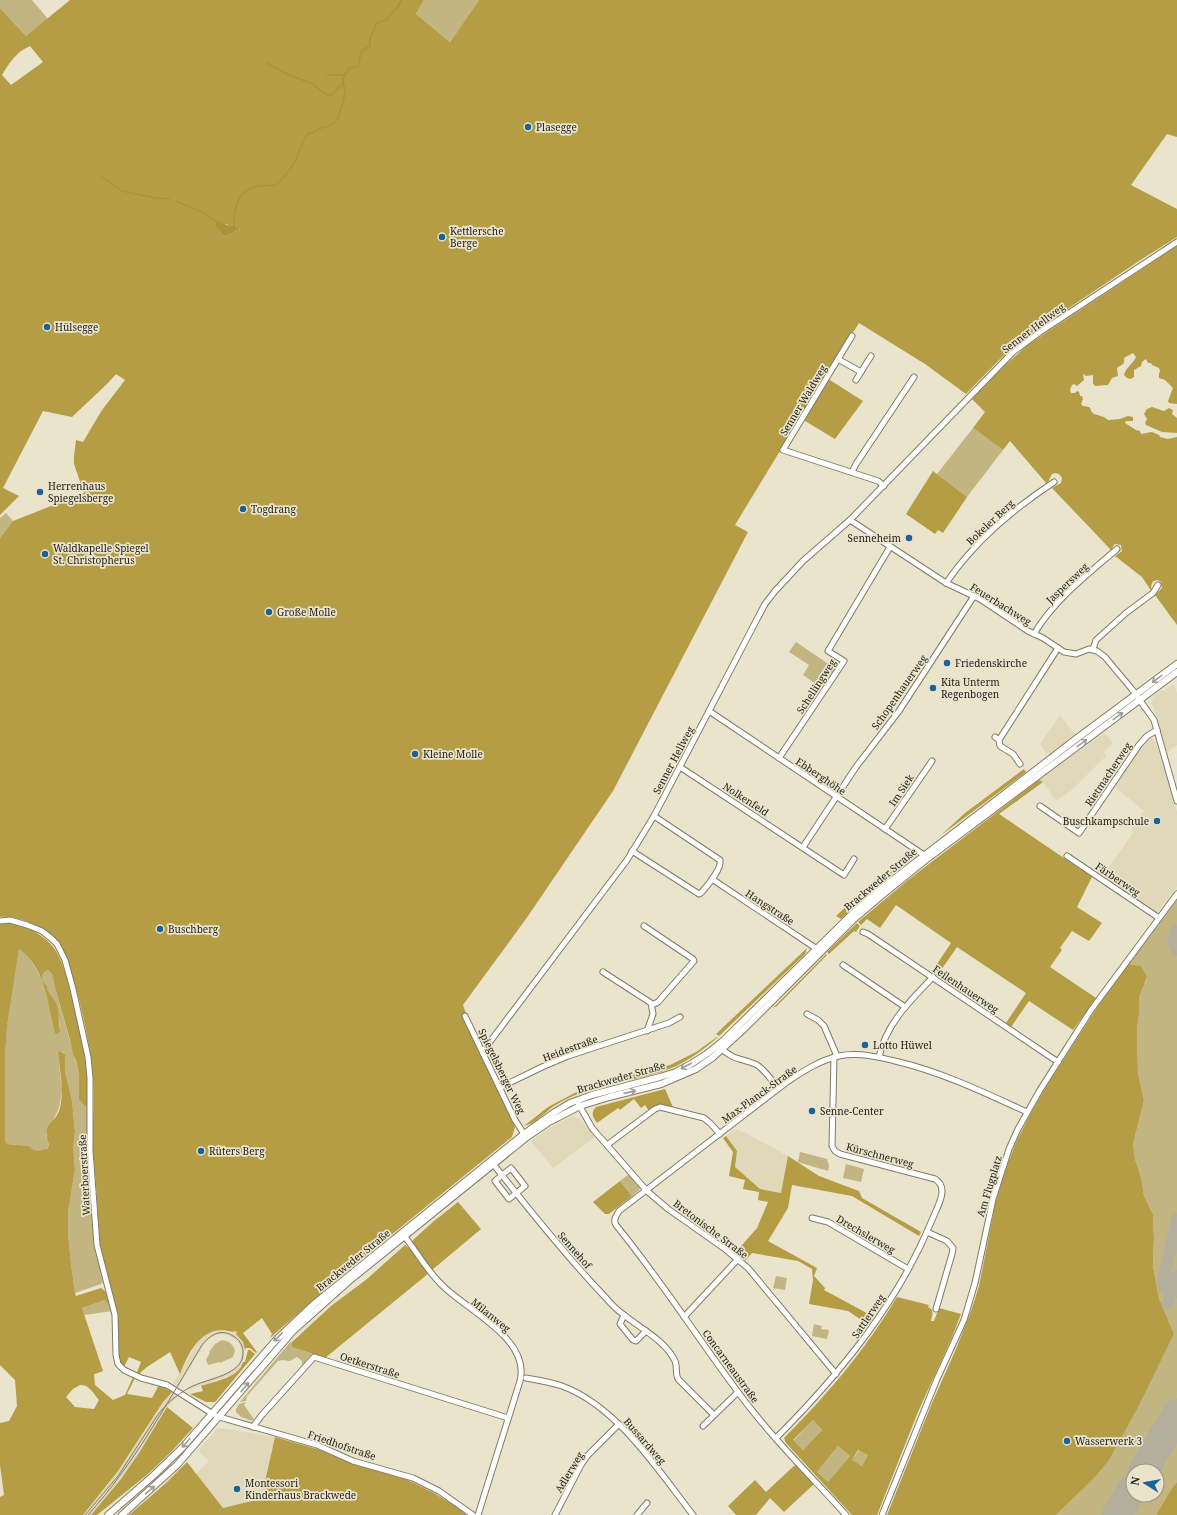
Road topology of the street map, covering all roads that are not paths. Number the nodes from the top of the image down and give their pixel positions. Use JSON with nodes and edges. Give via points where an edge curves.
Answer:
{"nodes":[{"id":1,"x":1177,"y":242,"type":"edge"},
{"id":2,"x":852,"y":336,"type":"dead end"},
{"id":3,"x":871,"y":356,"type":"dead end"},
{"id":4,"x":838,"y":359,"type":"junction"},
{"id":5,"x":861,"y":372,"type":"junction"},
{"id":6,"x":914,"y":377,"type":"dead end"},
{"id":7,"x":856,"y":380,"type":"dead end"},
{"id":8,"x":852,"y":472,"type":"junction"},
{"id":9,"x":1054,"y":482,"type":"dead end"},
{"id":10,"x":884,"y":486,"type":"junction"},
{"id":11,"x":850,"y":520,"type":"junction"},
{"id":12,"x":890,"y":547,"type":"junction"},
{"id":13,"x":1117,"y":549,"type":"dead end"},
{"id":14,"x":946,"y":583,"type":"junction"},
{"id":15,"x":1158,"y":584,"type":"dead end"},
{"id":16,"x":974,"y":596,"type":"junction"},
{"id":17,"x":1034,"y":634,"type":"junction"},
{"id":18,"x":1058,"y":648,"type":"junction"},
{"id":19,"x":1093,"y":649,"type":"junction"},
{"id":20,"x":1177,"y":664,"type":"edge"},
{"id":21,"x":1177,"y":672,"type":"edge"},
{"id":22,"x":1138,"y":697,"type":"junction"},
{"id":23,"x":709,"y":711,"type":"junction"},
{"id":24,"x":1157,"y":730,"type":"junction"},
{"id":25,"x":780,"y":758,"type":"junction"},
{"id":26,"x":932,"y":761,"type":"dead end"},
{"id":27,"x":1020,"y":764,"type":"dead end"},
{"id":28,"x":680,"y":767,"type":"junction"},
{"id":29,"x":836,"y":797,"type":"junction"},
{"id":30,"x":1177,"y":801,"type":"edge"},
{"id":31,"x":1040,"y":806,"type":"dead end"},
{"id":32,"x":654,"y":816,"type":"junction"},
{"id":33,"x":885,"y":829,"type":"junction"},
{"id":34,"x":803,"y":847,"type":"junction"},
{"id":35,"x":632,"y":851,"type":"junction"},
{"id":36,"x":924,"y":856,"type":"junction"},
{"id":37,"x":1067,"y":856,"type":"dead end"},
{"id":38,"x":854,"y":859,"type":"dead end"},
{"id":39,"x":712,"y":879,"type":"junction"},
{"id":40,"x":1177,"y":894,"type":"edge"},
{"id":41,"x":1158,"y":918,"type":"junction"},
{"id":42,"x":0,"y":921,"type":"edge"},
{"id":43,"x":644,"y":926,"type":"dead end"},
{"id":44,"x":863,"y":932,"type":"dead end"},
{"id":45,"x":817,"y":949,"type":"junction"},
{"id":46,"x":843,"y":965,"type":"dead end"},
{"id":47,"x":603,"y":972,"type":"dead end"},
{"id":48,"x":933,"y":977,"type":"junction"},
{"id":49,"x":652,"y":1005,"type":"junction"},
{"id":50,"x":905,"y":1007,"type":"junction"},
{"id":51,"x":807,"y":1014,"type":"dead end"},
{"id":52,"x":465,"y":1016,"type":"dead end"},
{"id":53,"x":680,"y":1017,"type":"dead end"},
{"id":54,"x":647,"y":1031,"type":"junction"},
{"id":55,"x":721,"y":1047,"type":"junction"},
{"id":56,"x":483,"y":1051,"type":"junction"},
{"id":57,"x":836,"y":1057,"type":"junction"},
{"id":58,"x":879,"y":1057,"type":"junction"},
{"id":59,"x":1058,"y":1062,"type":"junction"},
{"id":60,"x":501,"y":1087,"type":"junction"},
{"id":61,"x":778,"y":1088,"type":"junction"},
{"id":62,"x":577,"y":1100,"type":"junction"},
{"id":63,"x":580,"y":1106,"type":"junction"},
{"id":64,"x":1027,"y":1112,"type":"junction"},
{"id":65,"x":524,"y":1134,"type":"junction"},
{"id":66,"x":720,"y":1134,"type":"junction"},
{"id":67,"x":607,"y":1145,"type":"junction"},
{"id":68,"x":494,"y":1165,"type":"junction"},
{"id":69,"x":502,"y":1175,"type":"junction"},
{"id":70,"x":940,"y":1184,"type":"joint"},
{"id":71,"x":647,"y":1191,"type":"junction"},
{"id":72,"x":517,"y":1193,"type":"junction"},
{"id":73,"x":812,"y":1218,"type":"dead end"},
{"id":74,"x":615,"y":1219,"type":"joint"},
{"id":75,"x":927,"y":1232,"type":"junction"},
{"id":76,"x":405,"y":1237,"type":"junction"},
{"id":77,"x":738,"y":1259,"type":"junction"},
{"id":78,"x":908,"y":1268,"type":"junction"},
{"id":79,"x":936,"y":1309,"type":"dead end"},
{"id":80,"x":624,"y":1315,"type":"junction"},
{"id":81,"x":684,"y":1317,"type":"junction"},
{"id":82,"x":646,"y":1331,"type":"junction"},
{"id":83,"x":836,"y":1374,"type":"junction"},
{"id":84,"x":526,"y":1378,"type":"dead end"},
{"id":85,"x":738,"y":1392,"type":"junction"},
{"id":86,"x":212,"y":1414,"type":"junction"},
{"id":87,"x":714,"y":1415,"type":"junction"},
{"id":88,"x":220,"y":1417,"type":"junction"},
{"id":89,"x":508,"y":1418,"type":"junction"},
{"id":90,"x":619,"y":1424,"type":"junction"},
{"id":91,"x":703,"y":1426,"type":"dead end"},
{"id":92,"x":253,"y":1427,"type":"junction"},
{"id":93,"x":776,"y":1438,"type":"junction"},
{"id":94,"x":647,"y":1503,"type":"dead end"},
{"id":95,"x":108,"y":1515,"type":"edge"},
{"id":96,"x":122,"y":1515,"type":"edge"},
{"id":97,"x":473,"y":1515,"type":"edge"},
{"id":98,"x":478,"y":1515,"type":"edge"},
{"id":99,"x":555,"y":1515,"type":"edge"},
{"id":100,"x":637,"y":1515,"type":"edge"},
{"id":101,"x":693,"y":1515,"type":"edge"},
{"id":102,"x":846,"y":1515,"type":"edge"},
{"id":103,"x":882,"y":1515,"type":"edge"}],
"edges":[{"from":1,"to":10,"type":"street","name":"Senner Hellweg","via":[[1013,352]]},
{"from":2,"to":4,"type":"street","name":"Senner Waldweg"},
{"from":3,"to":5,"type":"street"},
{"from":4,"to":5,"type":"street","name":"Senner Waldweg"},
{"from":4,"to":8,"type":"street","name":"Senner Waldweg","via":[[783,450]]},
{"from":5,"to":7,"type":"street"},
{"from":6,"to":8,"type":"street"},
{"from":8,"to":10,"type":"street","via":[[878,481]]},
{"from":9,"to":14,"type":"street","name":"Bokeler Berg","via":[[994,527]]},
{"from":10,"to":11,"type":"street","name":"Senner Hellweg"},
{"from":11,"to":12,"type":"street","name":"Feuerbachweg"},
{"from":11,"to":23,"type":"street","name":"Senner Hellweg","via":[[803,561],[765,604]]},
{"from":12,"to":14,"type":"street","name":"Feuerbachweg"},
{"from":12,"to":25,"type":"street","name":"Schellingweg","via":[[828,651],[844,662]]},
{"from":13,"to":17,"type":"street","name":"Jaspersweg","via":[[1060,600]]},
{"from":14,"to":16,"type":"street","name":"Feuerbachweg"},
{"from":15,"to":19,"type":"street","via":[[1153,593],[1096,640]]},
{"from":16,"to":17,"type":"street","name":"Feuerbachweg"},
{"from":16,"to":29,"type":"street","name":"Schopenhauerweg","via":[[899,711]]},
{"from":17,"to":18,"type":"street","name":"Feuerbachweg"},
{"from":18,"to":19,"type":"street","name":"Feuerbachweg","via":[[1073,654]]},
{"from":18,"to":27,"type":"street","via":[[997,738],[1000,746],[1013,754]]},
{"from":19,"to":22,"type":"street","via":[[1109,660]]},
{"from":20,"to":22,"type":"main road","name":"Brackweder Straße","one_way":true},
{"from":21,"to":22,"type":"main road","name":"Brackweder Straße"},
{"from":22,"to":24,"type":"street","via":[[1150,713]]},
{"from":22,"to":36,"type":"main road","name":"Brackweder Straße"},
{"from":55,"to":22,"type":"main road","name":"Brackweder Straße","one_way":true,"via":[[881,896]]},
{"from":23,"to":25,"type":"street","name":"Ebberghöhe"},
{"from":23,"to":28,"type":"street","name":"Senner Hellweg"},
{"from":24,"to":30,"type":"street"},
{"from":24,"to":31,"type":"street","name":"Rietmacherweg","via":[[1139,745],[1079,833]]},
{"from":25,"to":29,"type":"street","name":"Ebberghöhe"},
{"from":26,"to":33,"type":"street","name":"Im Siek"},
{"from":28,"to":32,"type":"street","name":"Senner Hellweg"},
{"from":28,"to":34,"type":"street","name":"Nolkenfeld"},
{"from":29,"to":33,"type":"street","name":"Ebberghöhe"},
{"from":29,"to":34,"type":"street"},
{"from":32,"to":35,"type":"street","name":"Senner Hellweg"},
{"from":32,"to":39,"type":"street","via":[[720,860]]},
{"from":33,"to":36,"type":"street","name":"Ebberghöhe"},
{"from":34,"to":38,"type":"street","name":"Nolkenfeld","via":[[844,875]]},
{"from":35,"to":39,"type":"street","via":[[699,894]]},
{"from":35,"to":56,"type":"street","name":"Senner Hellweg"},
{"from":36,"to":45,"type":"main road","name":"Brackweder Straße","via":[[877,892]]},
{"from":37,"to":41,"type":"street","name":"Färberweg"},
{"from":39,"to":45,"type":"street","name":"Hangstraße"},
{"from":40,"to":41,"type":"street","name":"Am Flugplatz"},
{"from":41,"to":59,"type":"street","name":"Am Flugplatz","via":[[1091,1010]]},
{"from":42,"to":86,"type":"street","name":"Waterboerstraße","via":[[10,920],[27,925],[52,939],[64,960],[73,989],[88,1057],[90,1151],[96,1231],[99,1255],[115,1315],[117,1360],[124,1370],[170,1387]]},
{"from":43,"to":49,"type":"street","via":[[694,961],[658,1002]]},
{"from":44,"to":48,"type":"street","name":"Feilenhauerweg"},
{"from":45,"to":55,"type":"main road","name":"Brackweder Straße"},
{"from":46,"to":50,"type":"street"},
{"from":47,"to":49,"type":"street","via":[[646,998]]},
{"from":48,"to":50,"type":"street"},
{"from":48,"to":59,"type":"street","name":"Feilenhauerweg"},
{"from":49,"to":54,"type":"street","via":[[652,1019]]},
{"from":50,"to":58,"type":"street","via":[[890,1028]]},
{"from":51,"to":57,"type":"street","via":[[824,1026]]},
{"from":52,"to":56,"type":"street","name":"Spiegelsberger Weg"},
{"from":53,"to":54,"type":"street","name":"Heidestraße","via":[[669,1024]]},
{"from":54,"to":60,"type":"street","name":"Heidestraße","via":[[568,1056]]},
{"from":55,"to":61,"type":"street","via":[[736,1059],[758,1066]]},
{"from":55,"to":62,"type":"main road","name":"Brackweder Straße","one_way":true,"via":[[676,1072]]},
{"from":63,"to":55,"type":"main road","name":"Brackweder Straße","one_way":true,"via":[[681,1077],[696,1069]]},
{"from":56,"to":60,"type":"street","name":"Spiegelsberger Weg"},
{"from":57,"to":58,"type":"street","name":"Max-Planck-Straße","via":[[854,1054]]},
{"from":57,"to":61,"type":"street","name":"Max-Planck-Straße","via":[[810,1068]]},
{"from":57,"to":70,"type":"street","name":"Kürschnerweg","via":[[832,1146],[835,1151],[931,1178]]},
{"from":58,"to":64,"type":"street","name":"Max-Planck-Straße","via":[[937,1073]]},
{"from":59,"to":64,"type":"street","name":"Am Flugplatz"},
{"from":60,"to":65,"type":"street","name":"Spiegelsberger Weg"},
{"from":61,"to":66,"type":"street","name":"Max-Planck-Straße"},
{"from":62,"to":63,"type":"street","name":"Bretonische Straße"},
{"from":62,"to":65,"type":"main road","name":"Brackweder Straße"},
{"from":63,"to":67,"type":"street","name":"Bretonische Straße","via":[[592,1128]]},
{"from":63,"to":68,"type":"main road","name":"Brackweder Straße","via":[[527,1137]]},
{"from":64,"to":103,"type":"street","name":"Am Flugplatz","via":[[1001,1172],[964,1320]]},
{"from":65,"to":86,"type":"main road","name":"Brackweder Straße","one_way":true,"via":[[309,1309],[276,1340]]},
{"from":66,"to":67,"type":"street","via":[[704,1118],[660,1107]]},
{"from":66,"to":71,"type":"street","name":"Max-Planck-Straße"},
{"from":67,"to":71,"type":"street","name":"Bretonische Straße"},
{"from":68,"to":69,"type":"street","name":"Sennehof"},
{"from":68,"to":76,"type":"main road","name":"Brackweder Straße"},
{"from":69,"to":72,"type":"street","name":"Sennehof"},
{"from":69,"to":72,"type":"street","via":[[495,1182],[508,1199]]},
{"from":69,"to":72,"type":"street","via":[[512,1169],[525,1185]]},
{"from":70,"to":75,"type":"street","name":"Sattlerweg","via":[[942,1194]]},
{"from":71,"to":74,"type":"street","name":"Max-Planck-Straße","via":[[619,1211]]},
{"from":71,"to":77,"type":"street","name":"Bretonische Straße"},
{"from":72,"to":80,"type":"street","name":"Sennehof","via":[[582,1272]]},
{"from":73,"to":78,"type":"street","name":"Drechslerweg","via":[[828,1222]]},
{"from":74,"to":81,"type":"street","name":"Concarneaustraße","via":[[616,1225]]},
{"from":75,"to":78,"type":"street","name":"Sattlerweg"},
{"from":75,"to":79,"type":"street","via":[[947,1240],[953,1248]]},
{"from":88,"to":76,"type":"main road","name":"Brackweder Straße","one_way":true,"via":[[303,1321]]},
{"from":76,"to":89,"type":"street","name":"Milanweg","via":[[439,1283],[503,1334],[517,1352],[521,1378]]},
{"from":77,"to":81,"type":"street"},
{"from":77,"to":83,"type":"street","name":"Bretonische Straße","via":[[751,1271]]},
{"from":78,"to":83,"type":"street","name":"Sattlerweg","via":[[875,1323]]},
{"from":80,"to":82,"type":"street","name":"Sennehof"},
{"from":80,"to":82,"type":"street","via":[[620,1324],[633,1340],[636,1341]]},
{"from":81,"to":85,"type":"street","name":"Concarneaustraße"},
{"from":82,"to":87,"type":"street","name":"Sennehof","via":[[673,1357],[678,1379]]},
{"from":83,"to":93,"type":"street","name":"Sattlerweg"},
{"from":84,"to":90,"type":"street","name":"Bussardweg","via":[[570,1390]]},
{"from":85,"to":87,"type":"street"},
{"from":85,"to":93,"type":"street","name":"Concarneaustraße"},
{"from":86,"to":88,"type":"street","name":"Waterboerstraße"},
{"from":86,"to":95,"type":"main road","name":"Brackweder Straße","one_way":true,"via":[[162,1468]]},
{"from":87,"to":91,"type":"street"},
{"from":88,"to":92,"type":"street","name":"Friedhofstraße"},
{"from":96,"to":88,"type":"main road","name":"Brackweder Straße","one_way":true,"via":[[177,1465]]},
{"from":89,"to":92,"type":"street","name":"Oetkerstraße","via":[[314,1357]]},
{"from":89,"to":98,"type":"street","name":"Milanweg"},
{"from":90,"to":99,"type":"street","name":"Adlerweg","via":[[587,1456]]},
{"from":90,"to":101,"type":"street","name":"Bussardweg"},
{"from":92,"to":97,"type":"street","name":"Friedhofstraße","via":[[317,1445],[353,1461],[413,1478],[439,1491]]},
{"from":93,"to":102,"type":"street","name":"Concarneaustraße"},
{"from":94,"to":100,"type":"street"}]}
